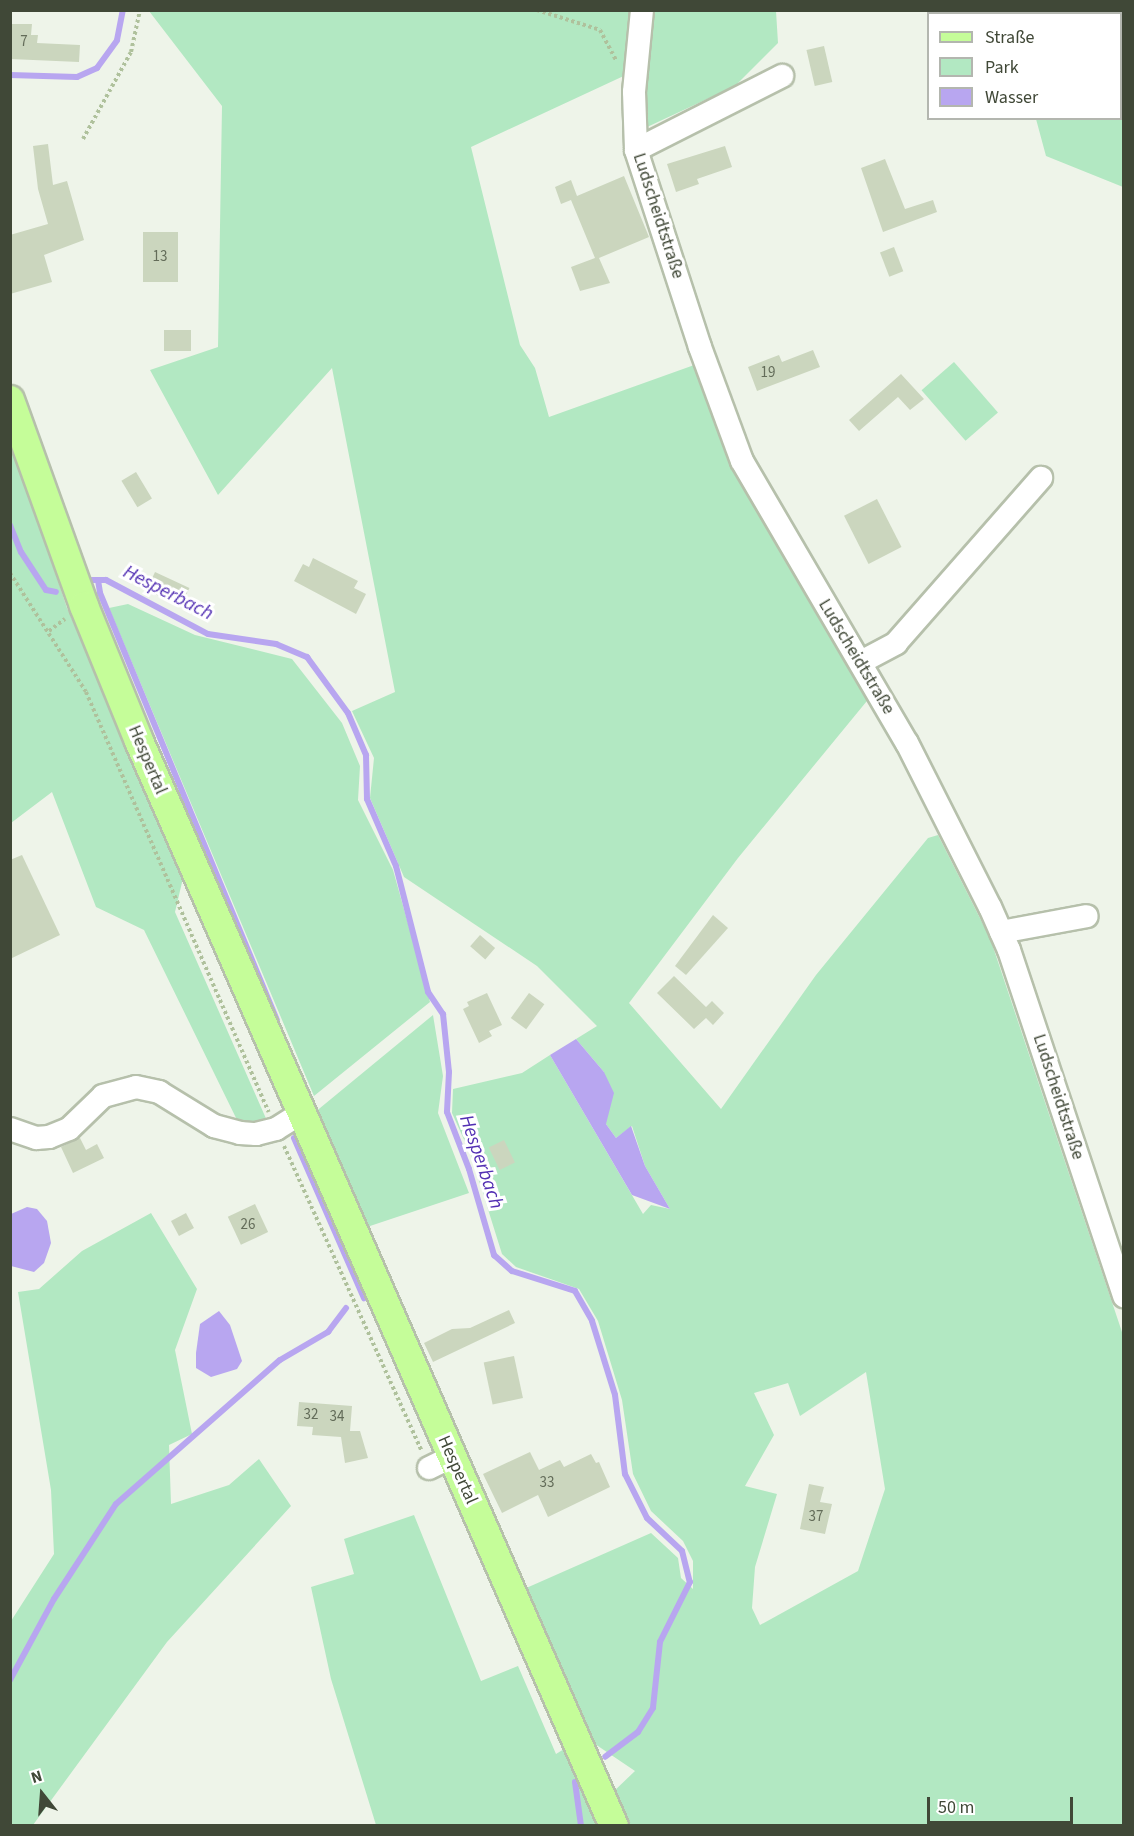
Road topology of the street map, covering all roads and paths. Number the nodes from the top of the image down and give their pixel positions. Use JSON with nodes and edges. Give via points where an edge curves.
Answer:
{"nodes":[{"id":1,"x":140,"y":10,"type":"edge"},
{"id":2,"x":537,"y":10,"type":"edge"},
{"id":3,"x":642,"y":10,"type":"edge"},
{"id":4,"x":782,"y":76,"type":"dead end"},
{"id":5,"x":634,"y":92,"type":"junction"},
{"id":6,"x":83,"y":139,"type":"dead end"},
{"id":7,"x":636,"y":150,"type":"junction"},
{"id":8,"x":10,"y":400,"type":"edge"},
{"id":9,"x":1041,"y":478,"type":"dead end"},
{"id":10,"x":10,"y":573,"type":"edge"},
{"id":11,"x":861,"y":662,"type":"junction"},
{"id":12,"x":1087,"y":916,"type":"dead end"},
{"id":13,"x":1001,"y":932,"type":"junction"},
{"id":14,"x":288,"y":1121,"type":"junction"},
{"id":15,"x":10,"y":1129,"type":"edge"},
{"id":16,"x":1124,"y":1296,"type":"edge"},
{"id":17,"x":440,"y":1463,"type":"junction"},
{"id":18,"x":614,"y":1826,"type":"edge"}],
"edges":[{"from":1,"to":6,"type":"path","via":[[131,52]]},
{"from":2,"to":5,"type":"path","via":[[600,30]]},
{"from":3,"to":5,"type":"street","name":"Ludscheidtstraße"},
{"from":4,"to":7,"type":"street"},
{"from":5,"to":7,"type":"street","name":"Ludscheidtstraße"},
{"from":7,"to":11,"type":"street","name":"Ludscheidtstraße","via":[[742,461]]},
{"from":8,"to":14,"type":"main road","name":"Hespertal","via":[[84,606]]},
{"from":9,"to":11,"type":"street","via":[[896,644]]},
{"from":10,"to":14,"type":"path","via":[[86,692]]},
{"from":11,"to":13,"type":"street","name":"Ludscheidtstraße","via":[[907,743]]},
{"from":12,"to":13,"type":"street"},
{"from":13,"to":16,"type":"street","name":"Ludscheidtstraße"},
{"from":14,"to":15,"type":"street","via":[[256,1134],[214,1126],[159,1092],[136,1087],[103,1096],[69,1129],[49,1137],[36,1138]]},
{"from":14,"to":17,"type":"main road","name":"Hespertal"},
{"from":14,"to":17,"type":"path"},
{"from":17,"to":18,"type":"main road","name":"Hespertal"}]}
